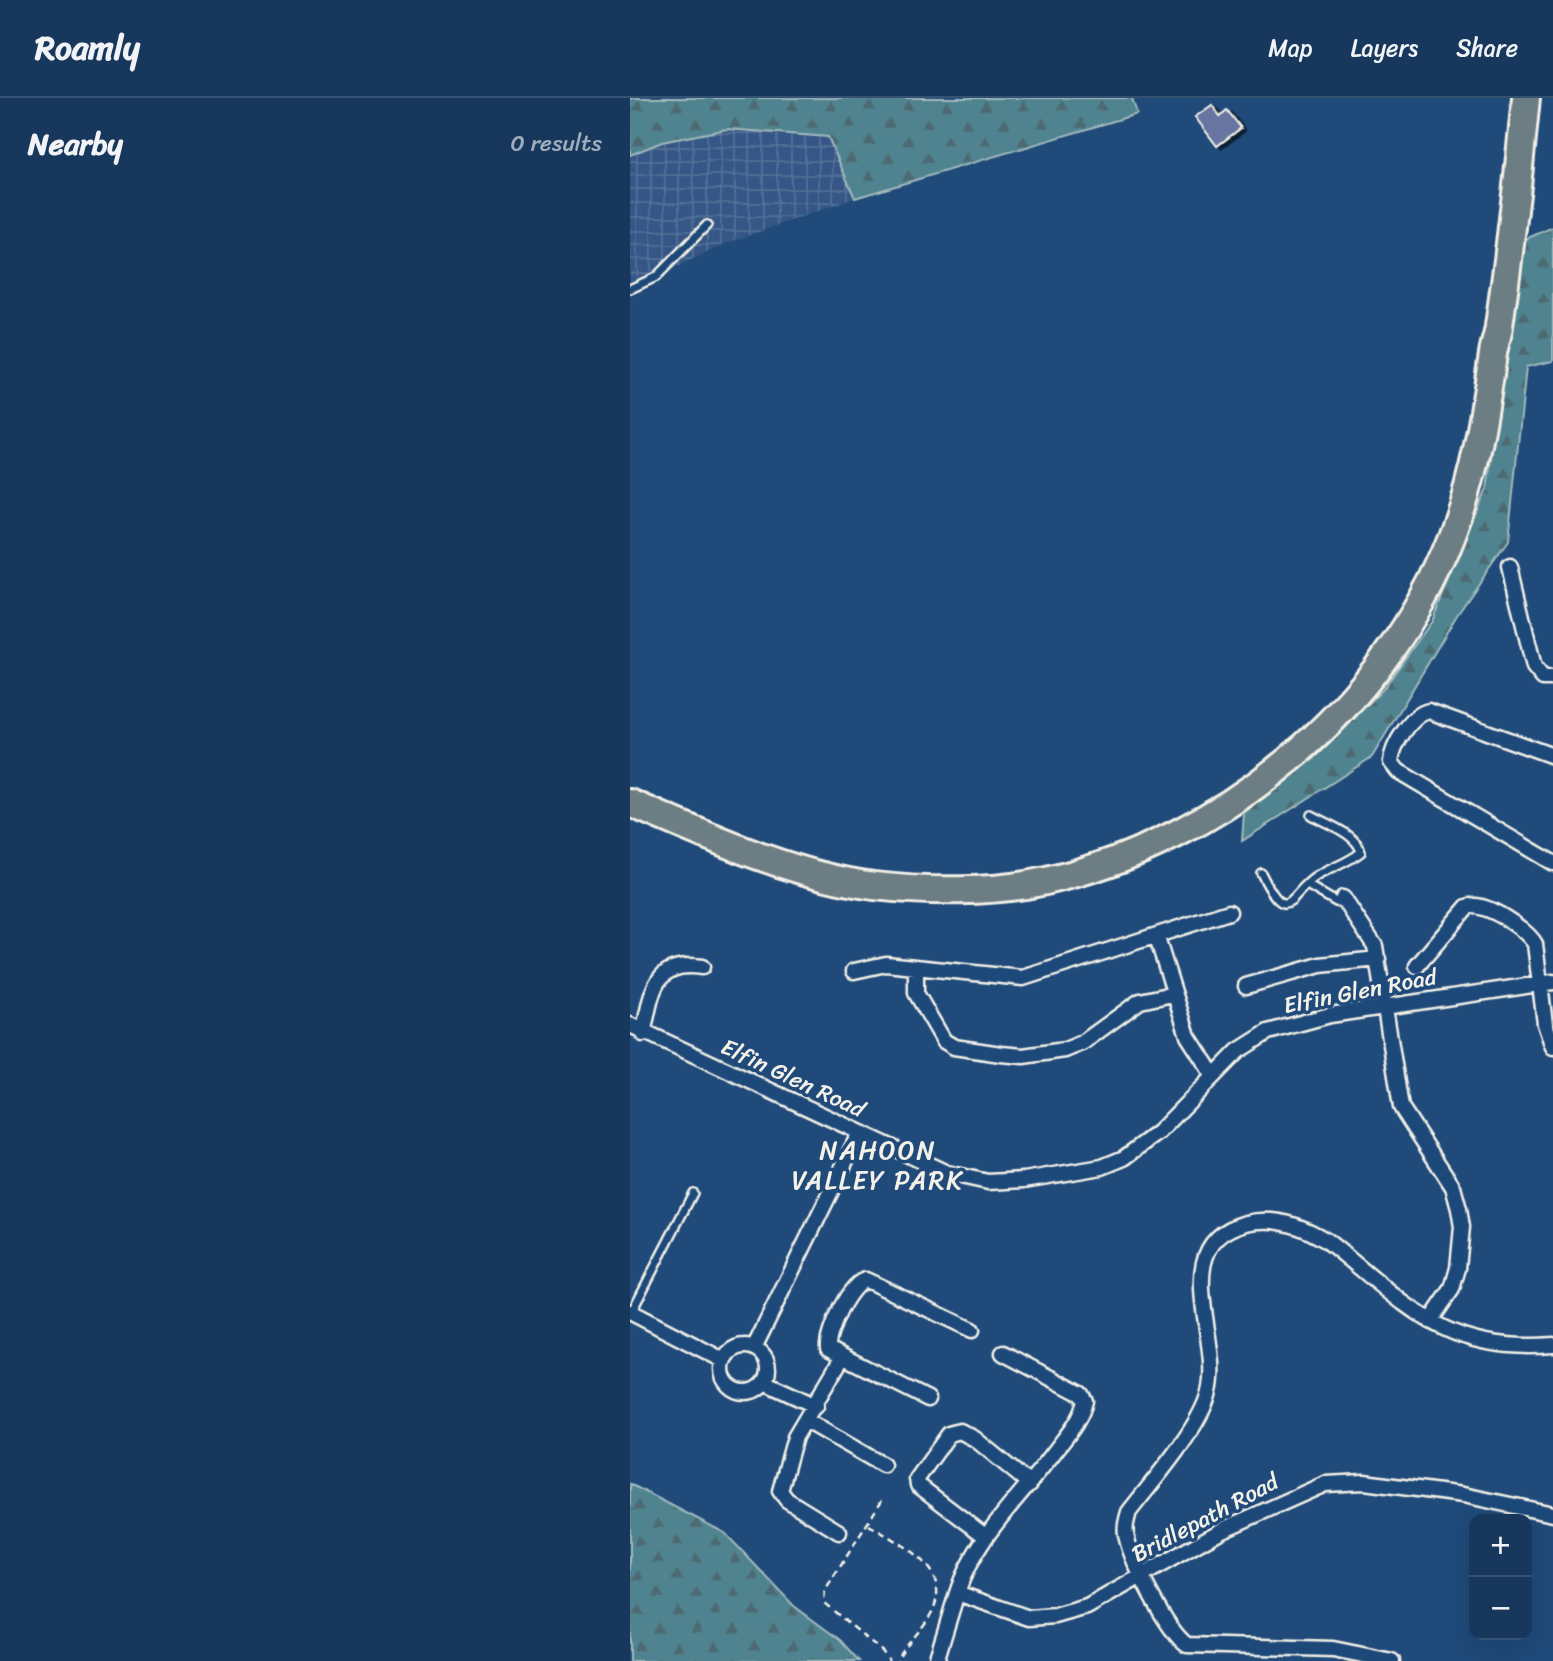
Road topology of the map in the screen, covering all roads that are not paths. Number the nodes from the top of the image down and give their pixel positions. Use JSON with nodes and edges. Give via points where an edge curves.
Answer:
{"nodes":[{"id":1,"x":1512,"y":98,"type":"edge"},
{"id":2,"x":1526,"y":98,"type":"edge"},
{"id":3,"x":707,"y":225,"type":"dead end"},
{"id":4,"x":630,"y":289,"type":"edge"},
{"id":5,"x":1493,"y":348,"type":"junction"},
{"id":6,"x":1510,"y":567,"type":"dead end"},
{"id":7,"x":1553,"y":678,"type":"edge"},
{"id":8,"x":1553,"y":756,"type":"edge"},
{"id":9,"x":630,"y":803,"type":"edge"},
{"id":10,"x":1311,"y":815,"type":"dead end"},
{"id":11,"x":1553,"y":863,"type":"edge"},
{"id":12,"x":1261,"y":873,"type":"dead end"},
{"id":13,"x":1307,"y":885,"type":"junction"},
{"id":14,"x":1345,"y":901,"type":"joint"},
{"id":15,"x":1230,"y":912,"type":"dead end"},
{"id":16,"x":1157,"y":938,"type":"junction"},
{"id":17,"x":1378,"y":959,"type":"junction"},
{"id":18,"x":1417,"y":966,"type":"dead end"},
{"id":19,"x":702,"y":967,"type":"dead end"},
{"id":20,"x":916,"y":967,"type":"junction"},
{"id":21,"x":854,"y":971,"type":"dead end"},
{"id":22,"x":1547,"y":983,"type":"edge"},
{"id":23,"x":1246,"y":986,"type":"dead end"},
{"id":24,"x":1173,"y":995,"type":"junction"},
{"id":25,"x":1386,"y":1006,"type":"junction"},
{"id":26,"x":630,"y":1025,"type":"edge"},
{"id":27,"x":643,"y":1034,"type":"junction"},
{"id":28,"x":1553,"y":1046,"type":"edge"},
{"id":29,"x":1213,"y":1075,"type":"junction"},
{"id":30,"x":859,"y":1134,"type":"junction"},
{"id":31,"x":693,"y":1193,"type":"dead end"},
{"id":32,"x":631,"y":1312,"type":"edge"},
{"id":33,"x":1430,"y":1321,"type":"junction"},
{"id":34,"x":972,"y":1330,"type":"dead end"},
{"id":35,"x":1553,"y":1345,"type":"edge"},
{"id":36,"x":754,"y":1348,"type":"junction"},
{"id":37,"x":1003,"y":1353,"type":"dead end"},
{"id":38,"x":842,"y":1358,"type":"junction"},
{"id":39,"x":723,"y":1360,"type":"junction"},
{"id":40,"x":764,"y":1382,"type":"junction"},
{"id":41,"x":928,"y":1399,"type":"dead end"},
{"id":42,"x":816,"y":1406,"type":"junction"},
{"id":43,"x":805,"y":1420,"type":"junction"},
{"id":44,"x":883,"y":1465,"type":"dead end"},
{"id":45,"x":1030,"y":1484,"type":"junction"},
{"id":46,"x":1553,"y":1514,"type":"edge"},
{"id":47,"x":839,"y":1532,"type":"dead end"},
{"id":48,"x":985,"y":1536,"type":"junction"},
{"id":49,"x":1143,"y":1576,"type":"junction"},
{"id":50,"x":957,"y":1593,"type":"junction"},
{"id":51,"x":936,"y":1661,"type":"edge"},
{"id":52,"x":1392,"y":1661,"type":"edge"}],
"edges":[{"from":1,"to":5,"type":"highway"},
{"from":2,"to":5,"type":"highway"},
{"from":3,"to":4,"type":"lane","via":[[656,277]]},
{"from":5,"to":9,"type":"highway","via":[[1472,478],[1438,568],[1395,645],[1371,678],[1302,749],[1262,781],[1187,828],[1093,868],[1043,882],[920,888],[864,884],[792,866]]},
{"from":6,"to":7,"type":"street","via":[[1534,667],[1543,678]]},
{"from":8,"to":11,"type":"street","via":[[1429,711],[1417,716],[1391,762],[1398,771]]},
{"from":10,"to":13,"type":"lane","via":[[1352,839],[1361,852]]},
{"from":12,"to":13,"type":"lane","via":[[1273,897],[1284,902],[1293,900]]},
{"from":13,"to":14,"type":"lane","via":[[1336,902]]},
{"from":14,"to":17,"type":"street","via":[[1375,946]]},
{"from":15,"to":16,"type":"street"},
{"from":16,"to":20,"type":"street","via":[[1023,978]]},
{"from":16,"to":24,"type":"street"},
{"from":17,"to":23,"type":"street","via":[[1320,965]]},
{"from":17,"to":25,"type":"street"},
{"from":18,"to":22,"type":"street","via":[[1467,907],[1479,905],[1532,938]]},
{"from":19,"to":27,"type":"street","via":[[675,966],[659,980]]},
{"from":20,"to":21,"type":"street","via":[[886,964]]},
{"from":20,"to":24,"type":"street","via":[[916,993],[944,1041],[954,1047],[1001,1054],[1065,1050],[1082,1044],[1140,1001]]},
{"from":22,"to":25,"type":"street","name":"Elfin Glen Road"},
{"from":22,"to":28,"type":"street","via":[[1545,1024]]},
{"from":24,"to":29,"type":"street","via":[[1188,1036]]},
{"from":25,"to":29,"type":"street","name":"Elfin Glen Road","via":[[1268,1032],[1238,1051]]},
{"from":25,"to":33,"type":"street","via":[[1401,1107],[1452,1187],[1462,1227],[1452,1289]]},
{"from":26,"to":27,"type":"street","name":"Elfin Glen Road"},
{"from":27,"to":30,"type":"street","name":"Elfin Glen Road"},
{"from":29,"to":30,"type":"street","name":"Elfin Glen Road","via":[[1159,1132],[1124,1158],[1102,1167],[1024,1181],[966,1180]]},
{"from":30,"to":36,"type":"street"},
{"from":31,"to":32,"type":"lane"},
{"from":32,"to":39,"type":"street"},
{"from":33,"to":35,"type":"street","via":[[1469,1341],[1506,1347]]},
{"from":33,"to":49,"type":"street","via":[[1307,1228],[1254,1221],[1230,1228],[1213,1242],[1200,1281],[1211,1357],[1209,1392],[1196,1420],[1129,1512],[1125,1527]]},
{"from":34,"to":38,"type":"street","via":[[863,1280],[852,1288],[828,1339],[828,1349]]},
{"from":36,"to":39,"type":"street","via":[[732,1349]]},
{"from":36,"to":40,"type":"street","via":[[767,1363]]},
{"from":37,"to":45,"type":"street","via":[[1082,1394],[1085,1401],[1074,1426]]},
{"from":38,"to":41,"type":"street"},
{"from":38,"to":42,"type":"street"},
{"from":39,"to":40,"type":"street","via":[[722,1374],[734,1390],[747,1392]]},
{"from":40,"to":42,"type":"street"},
{"from":42,"to":43,"type":"street"},
{"from":43,"to":44,"type":"street"},
{"from":43,"to":47,"type":"street","via":[[795,1437],[780,1491]]},
{"from":45,"to":48,"type":"street"},
{"from":45,"to":48,"type":"street","via":[[975,1439],[960,1431],[950,1434],[917,1479],[918,1485]]},
{"from":46,"to":49,"type":"street","name":"Bridlepath Road","via":[[1463,1494],[1364,1482],[1325,1484],[1222,1530]]},
{"from":48,"to":50,"type":"street","via":[[966,1565]]},
{"from":49,"to":50,"type":"street","name":"Bridlepath Road","via":[[1087,1607],[1055,1616],[1029,1618]]},
{"from":49,"to":52,"type":"street","via":[[1168,1625],[1187,1645],[1333,1649]]},
{"from":50,"to":51,"type":"street"}]}
